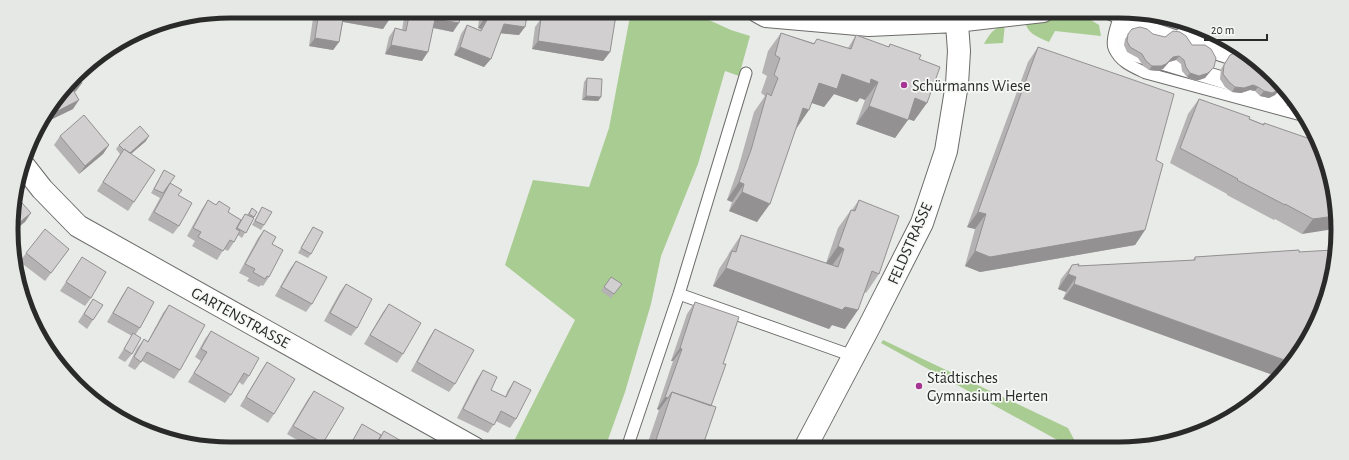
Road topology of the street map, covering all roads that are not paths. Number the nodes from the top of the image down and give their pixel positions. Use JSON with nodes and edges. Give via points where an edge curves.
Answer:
{"nodes":[{"id":1,"x":789,"y":18,"type":"edge"},
{"id":2,"x":937,"y":18,"type":"edge"},
{"id":3,"x":956,"y":18,"type":"edge"},
{"id":4,"x":1119,"y":18,"type":"joint"},
{"id":5,"x":1215,"y":41,"type":"edge"},
{"id":6,"x":1242,"y":58,"type":"edge"},
{"id":7,"x":746,"y":73,"type":"dead end"},
{"id":8,"x":1284,"y":98,"type":"edge"},
{"id":9,"x":1296,"y":114,"type":"edge"},
{"id":10,"x":27,"y":169,"type":"edge"},
{"id":11,"x":679,"y":294,"type":"junction"},
{"id":12,"x":853,"y":356,"type":"junction"},
{"id":13,"x":463,"y":442,"type":"edge"},
{"id":14,"x":629,"y":442,"type":"edge"},
{"id":15,"x":807,"y":442,"type":"edge"}],
"edges":[{"from":1,"to":2,"type":"main road","via":[[869,25]]},
{"from":3,"to":12,"type":"main road","name":"FELDSTRASSE","via":[[959,51],[957,84],[946,151],[922,222]]},
{"from":4,"to":5,"type":"lane"},
{"from":4,"to":9,"type":"lane","via":[[1114,48],[1125,63],[1146,73]]},
{"from":6,"to":8,"type":"street","via":[[1138,26],[1129,29],[1124,37],[1128,48],[1134,53]]},
{"from":7,"to":11,"type":"lane"},
{"from":10,"to":13,"type":"main road","name":"GARTENSTRASSE","via":[[78,226]]},
{"from":11,"to":12,"type":"lane"},
{"from":11,"to":14,"type":"lane"},
{"from":12,"to":15,"type":"main road","name":"FELDSTRASSE"}]}
